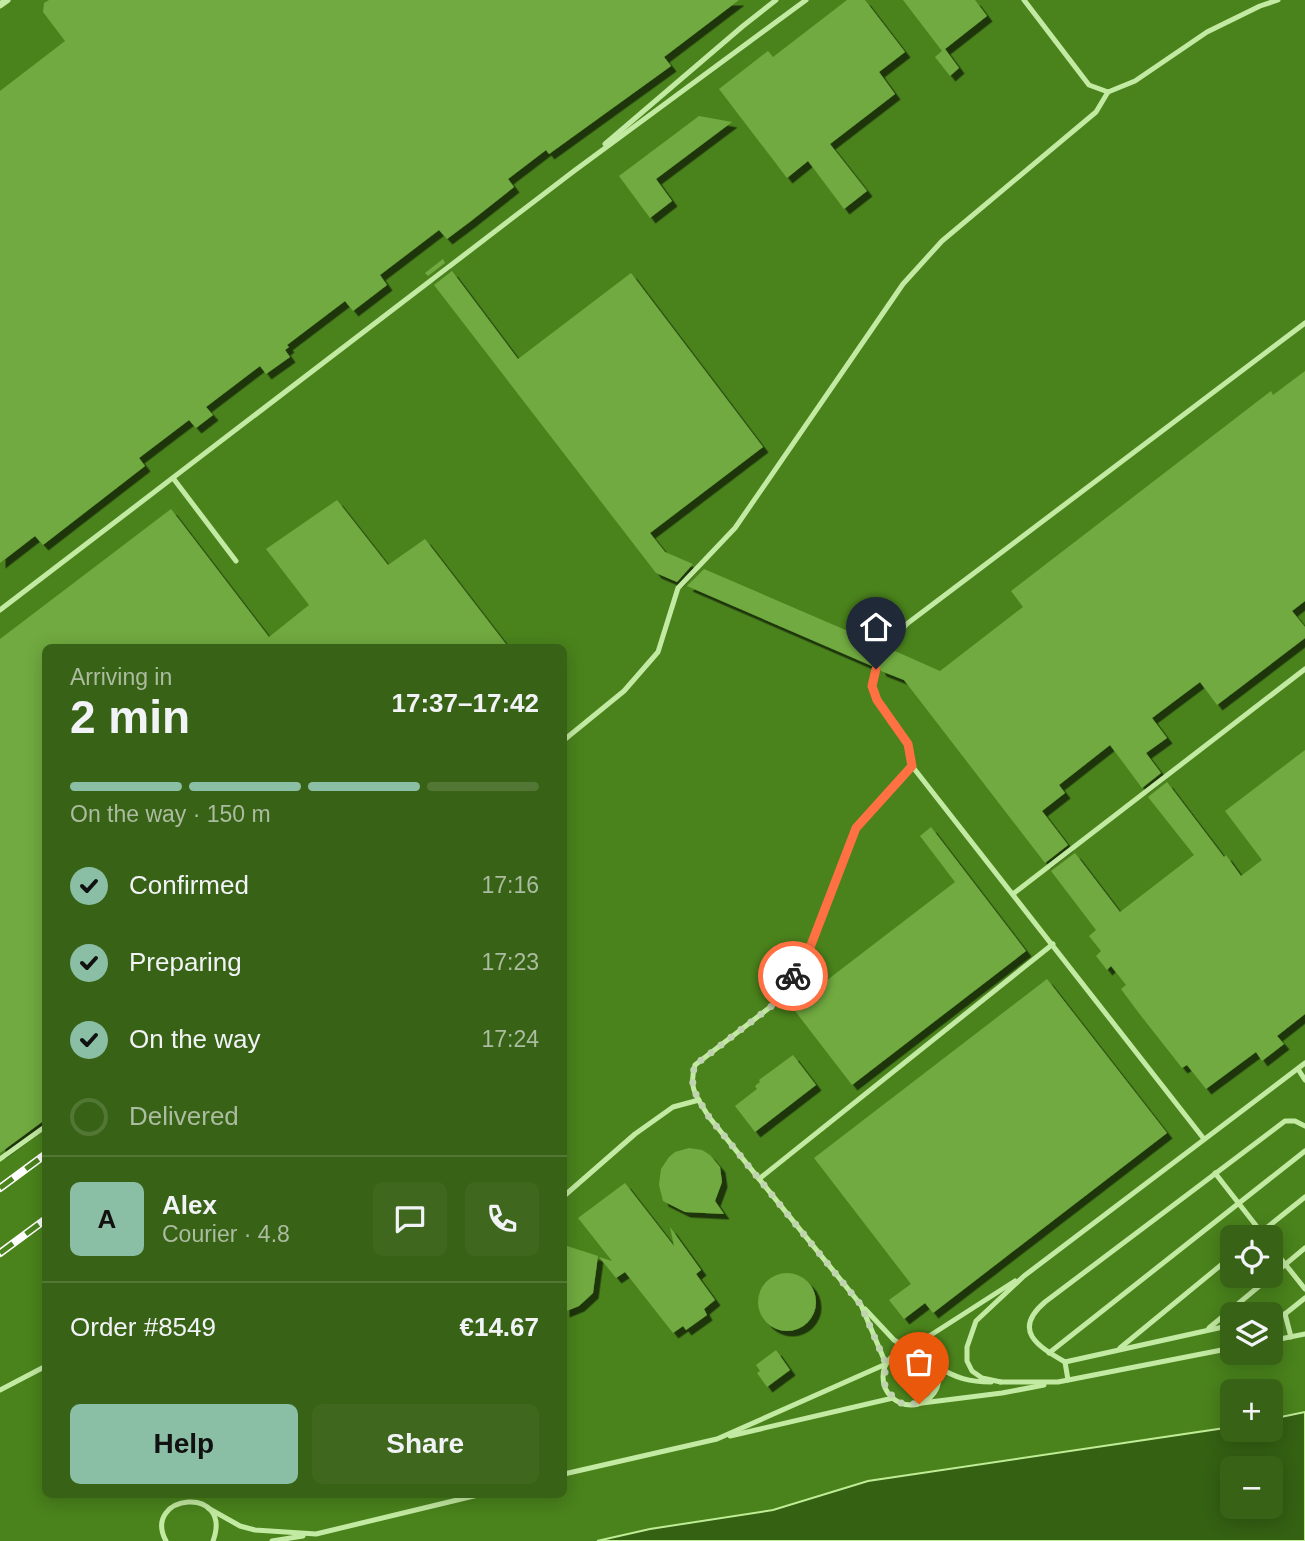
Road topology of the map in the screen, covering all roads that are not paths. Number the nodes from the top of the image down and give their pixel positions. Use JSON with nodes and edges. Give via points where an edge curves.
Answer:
{"nodes":[{"id":1,"x":6,"y":0,"type":"edge"},
{"id":2,"x":776,"y":0,"type":"edge"},
{"id":3,"x":806,"y":0,"type":"edge"},
{"id":4,"x":1024,"y":0,"type":"edge"},
{"id":5,"x":1278,"y":0,"type":"edge"},
{"id":6,"x":0,"y":5,"type":"edge"},
{"id":7,"x":1108,"y":92,"type":"junction"},
{"id":8,"x":574,"y":171,"type":"junction"},
{"id":9,"x":1305,"y":323,"type":"edge"},
{"id":10,"x":173,"y":478,"type":"junction"},
{"id":11,"x":236,"y":561,"type":"dead end"},
{"id":12,"x":0,"y":610,"type":"edge"},
{"id":13,"x":890,"y":649,"type":"dead end"},
{"id":14,"x":876,"y":669,"type":"dead end"},
{"id":15,"x":1305,"y":670,"type":"edge"},
{"id":16,"x":567,"y":738,"type":"edge"},
{"id":17,"x":912,"y":766,"type":"junction"},
{"id":18,"x":1013,"y":894,"type":"junction"},
{"id":19,"x":1053,"y":944,"type":"junction"},
{"id":20,"x":1305,"y":1063,"type":"edge"},
{"id":21,"x":1297,"y":1069,"type":"junction"},
{"id":22,"x":1305,"y":1080,"type":"edge"},
{"id":23,"x":699,"y":1100,"type":"junction"},
{"id":24,"x":1305,"y":1126,"type":"edge"},
{"id":25,"x":42,"y":1129,"type":"edge"},
{"id":26,"x":1205,"y":1139,"type":"junction"},
{"id":27,"x":1305,"y":1151,"type":"edge"},
{"id":28,"x":0,"y":1159,"type":"edge"},
{"id":29,"x":1215,"y":1174,"type":"junction"},
{"id":30,"x":759,"y":1179,"type":"junction"},
{"id":31,"x":567,"y":1193,"type":"edge"},
{"id":32,"x":1305,"y":1197,"type":"edge"},
{"id":33,"x":1239,"y":1203,"type":"junction"},
{"id":34,"x":1256,"y":1225,"type":"edge"},
{"id":35,"x":1274,"y":1225,"type":"edge"},
{"id":36,"x":1305,"y":1248,"type":"edge"},
{"id":37,"x":1283,"y":1260,"type":"edge"},
{"id":38,"x":1286,"y":1264,"type":"junction"},
{"id":39,"x":1220,"y":1266,"type":"edge"},
{"id":40,"x":1024,"y":1276,"type":"junction"},
{"id":41,"x":1305,"y":1289,"type":"edge"},
{"id":42,"x":1305,"y":1298,"type":"edge"},
{"id":43,"x":861,"y":1305,"type":"junction"},
{"id":44,"x":1285,"y":1314,"type":"joint"},
{"id":45,"x":1220,"y":1327,"type":"edge"},
{"id":46,"x":1207,"y":1330,"type":"junction"},
{"id":47,"x":1305,"y":1334,"type":"edge"},
{"id":48,"x":1291,"y":1337,"type":"junction"},
{"id":49,"x":1283,"y":1339,"type":"edge"},
{"id":50,"x":909,"y":1349,"type":"junction"},
{"id":51,"x":1118,"y":1350,"type":"junction"},
{"id":52,"x":1220,"y":1350,"type":"edge"},
{"id":53,"x":1049,"y":1353,"type":"junction"},
{"id":54,"x":1065,"y":1362,"type":"junction"},
{"id":55,"x":886,"y":1364,"type":"junction"},
{"id":56,"x":938,"y":1367,"type":"junction"},
{"id":57,"x":42,"y":1368,"type":"edge"},
{"id":58,"x":1068,"y":1380,"type":"junction"},
{"id":59,"x":1001,"y":1382,"type":"junction"},
{"id":60,"x":1058,"y":1382,"type":"junction"},
{"id":61,"x":0,"y":1390,"type":"edge"},
{"id":62,"x":893,"y":1398,"type":"junction"},
{"id":63,"x":919,"y":1404,"type":"junction"},
{"id":64,"x":717,"y":1439,"type":"junction"},
{"id":65,"x":567,"y":1473,"type":"edge"},
{"id":66,"x":183,"y":1498,"type":"edge"},
{"id":67,"x":465,"y":1498,"type":"edge"},
{"id":68,"x":208,"y":1508,"type":"junction"},
{"id":69,"x":316,"y":1534,"type":"junction"},
{"id":70,"x":166,"y":1541,"type":"edge"},
{"id":71,"x":213,"y":1541,"type":"edge"},
{"id":72,"x":272,"y":1541,"type":"edge"}],
"edges":[{"from":1,"to":6,"type":"street"},
{"from":2,"to":8,"type":"lane"},
{"from":3,"to":8,"type":"lane"},
{"from":4,"to":7,"type":"lane","via":[[1089,85]]},
{"from":5,"to":7,"type":"lane","via":[[1206,32],[1135,81]]},
{"from":7,"to":16,"type":"lane","via":[[1096,112],[942,241],[903,284],[734,528],[678,588],[658,652],[624,691]]},
{"from":8,"to":10,"type":"lane"},
{"from":9,"to":13,"type":"lane","via":[[908,623],[894,637]]},
{"from":10,"to":11,"type":"lane"},
{"from":10,"to":12,"type":"lane"},
{"from":14,"to":17,"type":"lane","via":[[872,686],[877,700],[908,744]]},
{"from":15,"to":18,"type":"lane"},
{"from":17,"to":18,"type":"lane"},
{"from":17,"to":23,"type":"lane","via":[[856,828],[806,958],[773,1005],[695,1065],[691,1079]]},
{"from":18,"to":19,"type":"lane"},
{"from":19,"to":26,"type":"lane"},
{"from":19,"to":30,"type":"lane"},
{"from":20,"to":21,"type":"lane"},
{"from":21,"to":22,"type":"lane"},
{"from":21,"to":26,"type":"lane"},
{"from":23,"to":30,"type":"lane"},
{"from":23,"to":31,"type":"lane","via":[[673,1107]]},
{"from":24,"to":29,"type":"lane","via":[[1285,1121]]},
{"from":25,"to":28,"type":"lane"},
{"from":26,"to":40,"type":"lane"},
{"from":27,"to":33,"type":"lane"},
{"from":29,"to":33,"type":"lane"},
{"from":29,"to":53,"type":"lane","via":[[1033,1312],[1029,1330],[1039,1347]]},
{"from":30,"to":43,"type":"lane"},
{"from":32,"to":35,"type":"lane"},
{"from":33,"to":34,"type":"lane"},
{"from":33,"to":53,"type":"lane"},
{"from":36,"to":38,"type":"lane"},
{"from":37,"to":38,"type":"lane"},
{"from":38,"to":41,"type":"lane"},
{"from":38,"to":46,"type":"lane"},
{"from":39,"to":51,"type":"lane"},
{"from":40,"to":50,"type":"lane"},
{"from":40,"to":59,"type":"lane","via":[[976,1321],[967,1347],[972,1371]]},
{"from":42,"to":44,"type":"lane"},
{"from":43,"to":50,"type":"lane","via":[[894,1340]]},
{"from":43,"to":55,"type":"lane"},
{"from":44,"to":48,"type":"lane"},
{"from":45,"to":46,"type":"lane"},
{"from":46,"to":51,"type":"lane"},
{"from":47,"to":48,"type":"lane"},
{"from":48,"to":49,"type":"lane"},
{"from":50,"to":55,"type":"lane"},
{"from":50,"to":56,"type":"lane","via":[[926,1353]]},
{"from":51,"to":54,"type":"lane"},
{"from":52,"to":58,"type":"lane"},
{"from":53,"to":54,"type":"lane"},
{"from":54,"to":58,"type":"lane"},
{"from":55,"to":62,"type":"lane","via":[[884,1382]]},
{"from":55,"to":64,"type":"lane"},
{"from":56,"to":59,"type":"lane","via":[[959,1379]]},
{"from":56,"to":63,"type":"lane","via":[[934,1393]]},
{"from":57,"to":61,"type":"lane"},
{"from":58,"to":60,"type":"lane"},
{"from":59,"to":60,"type":"lane"},
{"from":60,"to":63,"type":"lane"},
{"from":62,"to":63,"type":"lane"},
{"from":62,"to":64,"type":"lane"},
{"from":64,"to":65,"type":"lane"},
{"from":66,"to":68,"type":"lane"},
{"from":66,"to":70,"type":"lane","via":[[164,1518]]},
{"from":67,"to":69,"type":"lane"},
{"from":68,"to":69,"type":"lane","via":[[255,1530]]},
{"from":68,"to":71,"type":"lane","via":[[216,1523]]},
{"from":69,"to":72,"type":"lane"}]}
